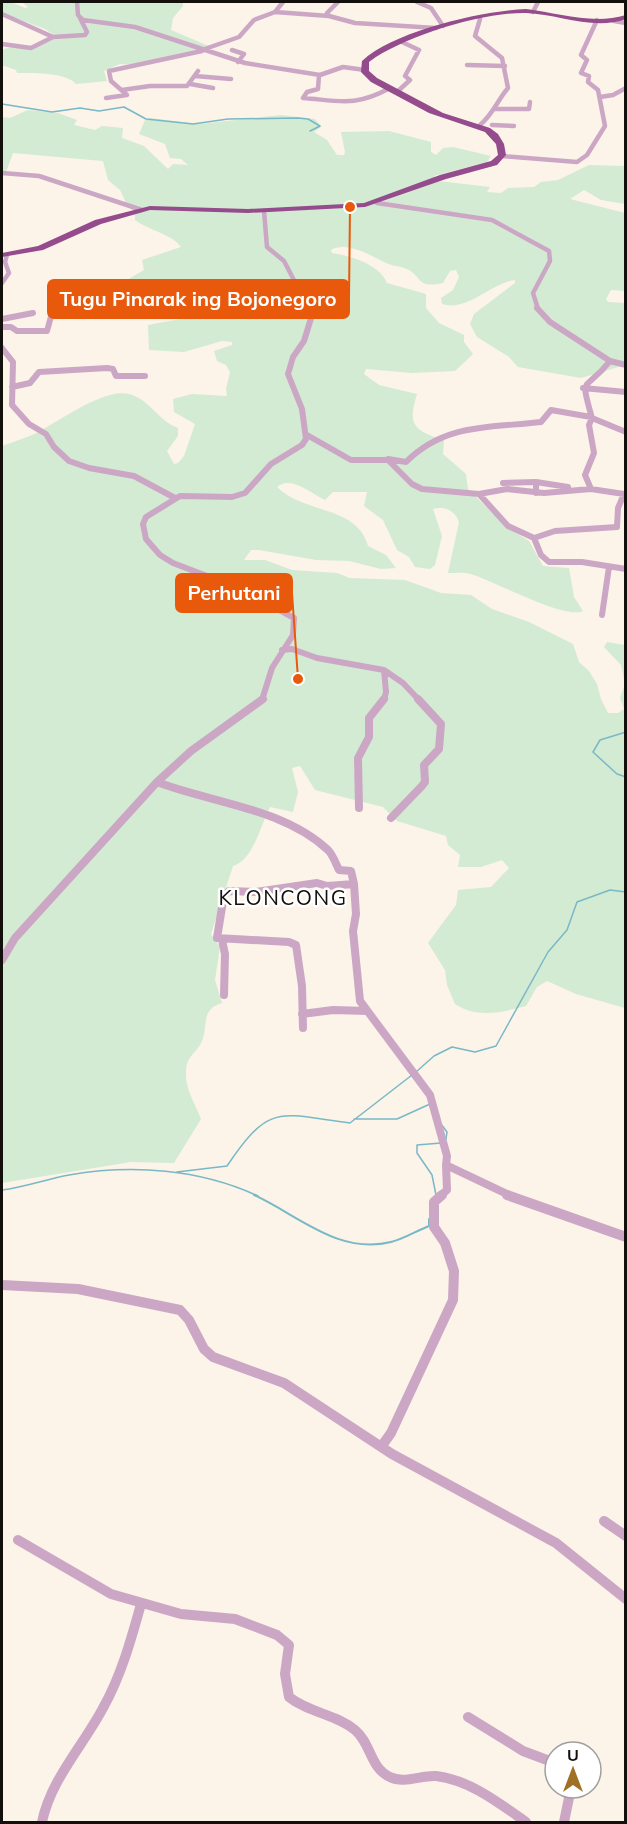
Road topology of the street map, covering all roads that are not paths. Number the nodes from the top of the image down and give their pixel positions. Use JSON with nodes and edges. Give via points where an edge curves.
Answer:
{"nodes":[{"id":1,"x":76,"y":2,"type":"edge"},
{"id":2,"x":283,"y":2,"type":"edge"},
{"id":3,"x":338,"y":2,"type":"edge"},
{"id":4,"x":417,"y":2,"type":"edge"},
{"id":5,"x":538,"y":2,"type":"edge"},
{"id":6,"x":275,"y":12,"type":"junction"},
{"id":7,"x":533,"y":12,"type":"junction"},
{"id":8,"x":2,"y":14,"type":"edge"},
{"id":9,"x":329,"y":16,"type":"junction"},
{"id":10,"x":626,"y":17,"type":"edge"},
{"id":11,"x":80,"y":18,"type":"junction"},
{"id":12,"x":480,"y":19,"type":"junction"},
{"id":13,"x":597,"y":20,"type":"junction"},
{"id":14,"x":614,"y":21,"type":"junction"},
{"id":15,"x":626,"y":23,"type":"edge"},
{"id":16,"x":440,"y":27,"type":"junction"},
{"id":17,"x":53,"y":37,"type":"junction"},
{"id":18,"x":402,"y":42,"type":"junction"},
{"id":19,"x":2,"y":44,"type":"edge"},
{"id":20,"x":232,"y":50,"type":"dead end"},
{"id":21,"x":202,"y":51,"type":"junction"},
{"id":22,"x":237,"y":62,"type":"junction"},
{"id":23,"x":467,"y":65,"type":"dead end"},
{"id":24,"x":505,"y":66,"type":"junction"},
{"id":25,"x":365,"y":70,"type":"junction"},
{"id":26,"x":319,"y":75,"type":"junction"},
{"id":27,"x":231,"y":79,"type":"dead end"},
{"id":28,"x":190,"y":84,"type":"junction"},
{"id":29,"x":213,"y":88,"type":"dead end"},
{"id":30,"x":626,"y":88,"type":"edge"},
{"id":31,"x":122,"y":90,"type":"junction"},
{"id":32,"x":393,"y":90,"type":"junction"},
{"id":33,"x":600,"y":97,"type":"junction"},
{"id":34,"x":106,"y":98,"type":"dead end"},
{"id":35,"x":530,"y":102,"type":"dead end"},
{"id":36,"x":494,"y":109,"type":"junction"},
{"id":37,"x":492,"y":115,"type":"junction"},
{"id":38,"x":480,"y":125,"type":"junction"},
{"id":39,"x":492,"y":125,"type":"junction"},
{"id":40,"x":514,"y":126,"type":"dead end"},
{"id":41,"x":495,"y":136,"type":"junction"},
{"id":42,"x":502,"y":156,"type":"junction"},
{"id":43,"x":2,"y":173,"type":"edge"},
{"id":44,"x":376,"y":203,"type":"junction"},
{"id":45,"x":142,"y":210,"type":"junction"},
{"id":46,"x":264,"y":211,"type":"junction"},
{"id":47,"x":4,"y":255,"type":"edge"},
{"id":48,"x":4,"y":266,"type":"edge"},
{"id":49,"x":2,"y":283,"type":"edge"},
{"id":50,"x":109,"y":305,"type":"dead end"},
{"id":51,"x":33,"y":313,"type":"dead end"},
{"id":52,"x":2,"y":319,"type":"edge"},
{"id":53,"x":2,"y":327,"type":"edge"},
{"id":54,"x":2,"y":348,"type":"edge"},
{"id":55,"x":610,"y":361,"type":"junction"},
{"id":56,"x":626,"y":365,"type":"edge"},
{"id":57,"x":145,"y":376,"type":"dead end"},
{"id":58,"x":12,"y":387,"type":"junction"},
{"id":59,"x":583,"y":388,"type":"junction"},
{"id":60,"x":626,"y":392,"type":"edge"},
{"id":61,"x":12,"y":405,"type":"junction"},
{"id":62,"x":2,"y":408,"type":"edge"},
{"id":63,"x":592,"y":417,"type":"junction"},
{"id":64,"x":626,"y":432,"type":"edge"},
{"id":65,"x":307,"y":435,"type":"junction"},
{"id":66,"x":387,"y":459,"type":"junction"},
{"id":67,"x":404,"y":462,"type":"junction"},
{"id":68,"x":400,"y":472,"type":"junction"},
{"id":69,"x":536,"y":482,"type":"junction"},
{"id":70,"x":503,"y":483,"type":"dead end"},
{"id":71,"x":591,"y":489,"type":"junction"},
{"id":72,"x":583,"y":490,"type":"junction"},
{"id":73,"x":536,"y":493,"type":"junction"},
{"id":74,"x":479,"y":494,"type":"junction"},
{"id":75,"x":175,"y":498,"type":"junction"},
{"id":76,"x":618,"y":527,"type":"junction"},
{"id":77,"x":626,"y":532,"type":"edge"},
{"id":78,"x":534,"y":538,"type":"junction"},
{"id":79,"x":609,"y":567,"type":"junction"},
{"id":80,"x":626,"y":569,"type":"edge"},
{"id":81,"x":602,"y":615,"type":"dead end"},
{"id":82,"x":282,"y":650,"type":"junction"},
{"id":83,"x":384,"y":670,"type":"junction"},
{"id":84,"x":157,"y":782,"type":"junction"},
{"id":85,"x":359,"y":808,"type":"dead end"},
{"id":86,"x":391,"y":818,"type":"dead end"},
{"id":87,"x":354,"y":884,"type":"junction"},
{"id":88,"x":222,"y":940,"type":"junction"},
{"id":89,"x":2,"y":960,"type":"edge"},
{"id":90,"x":224,"y":995,"type":"dead end"},
{"id":91,"x":367,"y":1011,"type":"junction"},
{"id":92,"x":302,"y":1014,"type":"junction"},
{"id":93,"x":303,"y":1028,"type":"dead end"},
{"id":94,"x":446,"y":1165,"type":"junction"},
{"id":95,"x":626,"y":1237,"type":"edge"},
{"id":96,"x":2,"y":1285,"type":"edge"},
{"id":97,"x":381,"y":1447,"type":"junction"},
{"id":98,"x":604,"y":1521,"type":"dead end"},
{"id":99,"x":626,"y":1536,"type":"edge"},
{"id":100,"x":18,"y":1540,"type":"dead end"},
{"id":101,"x":626,"y":1599,"type":"edge"},
{"id":102,"x":141,"y":1605,"type":"junction"},
{"id":103,"x":468,"y":1717,"type":"dead end"},
{"id":104,"x":543,"y":1758,"type":"edge"},
{"id":105,"x":569,"y":1800,"type":"edge"},
{"id":106,"x":42,"y":1822,"type":"edge"},
{"id":107,"x":526,"y":1822,"type":"edge"},
{"id":108,"x":564,"y":1822,"type":"edge"}],
"edges":[{"from":1,"to":11,"type":"street"},
{"from":2,"to":6,"type":"street"},
{"from":3,"to":9,"type":"street","via":[[327,13]]},
{"from":4,"to":16,"type":"street","via":[[429,7]]},
{"from":5,"to":7,"type":"street"},
{"from":6,"to":9,"type":"street"},
{"from":6,"to":21,"type":"street","via":[[254,20],[237,38]]},
{"from":7,"to":12,"type":"highway"},
{"from":7,"to":13,"type":"highway"},
{"from":8,"to":17,"type":"street"},
{"from":9,"to":16,"type":"street","via":[[373,25]]},
{"from":10,"to":14,"type":"highway"},
{"from":11,"to":17,"type":"street","via":[[86,34]]},
{"from":11,"to":21,"type":"street","via":[[135,27]]},
{"from":12,"to":16,"type":"highway"},
{"from":12,"to":24,"type":"street","via":[[476,38],[495,50]]},
{"from":13,"to":14,"type":"highway"},
{"from":13,"to":33,"type":"street","via":[[589,30],[581,55],[588,59],[581,74],[589,76],[588,82]]},
{"from":14,"to":15,"type":"street"},
{"from":16,"to":18,"type":"highway"},
{"from":17,"to":19,"type":"street","via":[[31,48]]},
{"from":18,"to":25,"type":"highway","via":[[372,56],[366,61]]},
{"from":18,"to":32,"type":"street","via":[[419,50],[405,76],[410,80]]},
{"from":20,"to":22,"type":"street","via":[[244,54]]},
{"from":21,"to":22,"type":"street"},
{"from":21,"to":31,"type":"street","via":[[108,72],[111,81]]},
{"from":22,"to":26,"type":"street"},
{"from":23,"to":24,"type":"street"},
{"from":24,"to":36,"type":"street","via":[[508,88]]},
{"from":25,"to":26,"type":"street","via":[[343,67]]},
{"from":25,"to":32,"type":"highway","via":[[371,78]]},
{"from":26,"to":32,"type":"street","via":[[318,89],[307,92],[303,98],[354,102]]},
{"from":27,"to":28,"type":"street","via":[[196,73]]},
{"from":28,"to":29,"type":"street"},
{"from":28,"to":31,"type":"street"},
{"from":30,"to":33,"type":"street"},
{"from":31,"to":34,"type":"street","via":[[126,96]]},
{"from":32,"to":38,"type":"highway","via":[[443,117]]},
{"from":33,"to":42,"type":"street","via":[[604,128],[581,161]]},
{"from":35,"to":36,"type":"street","via":[[530,109]]},
{"from":36,"to":37,"type":"street"},
{"from":37,"to":38,"type":"street"},
{"from":37,"to":39,"type":"street"},
{"from":38,"to":41,"type":"highway"},
{"from":39,"to":40,"type":"street"},
{"from":39,"to":41,"type":"street"},
{"from":41,"to":42,"type":"highway","via":[[501,144]]},
{"from":42,"to":44,"type":"highway","via":[[494,163],[443,177]]},
{"from":43,"to":45,"type":"street","via":[[35,175]]},
{"from":44,"to":46,"type":"highway"},
{"from":44,"to":55,"type":"street","via":[[492,220],[546,249],[551,256],[535,287],[534,308]]},
{"from":45,"to":46,"type":"highway"},
{"from":45,"to":47,"type":"highway","via":[[93,224],[40,248]]},
{"from":46,"to":65,"type":"street","via":[[268,248],[284,261],[312,315],[288,374]]},
{"from":47,"to":48,"type":"street"},
{"from":48,"to":49,"type":"street","via":[[9,273]]},
{"from":50,"to":53,"type":"street","via":[[102,303],[103,296],[89,294],[54,311],[47,331]]},
{"from":51,"to":52,"type":"street"},
{"from":54,"to":58,"type":"street","via":[[13,362]]},
{"from":55,"to":56,"type":"street"},
{"from":55,"to":59,"type":"street"},
{"from":57,"to":58,"type":"street","via":[[117,376],[113,369],[85,368],[42,372],[30,383]]},
{"from":58,"to":61,"type":"street"},
{"from":59,"to":60,"type":"street"},
{"from":59,"to":63,"type":"street"},
{"from":61,"to":62,"type":"street"},
{"from":61,"to":75,"type":"street","via":[[29,424],[46,434],[69,461],[134,476]]},
{"from":63,"to":64,"type":"street"},
{"from":63,"to":67,"type":"street","via":[[553,410],[539,423],[487,425],[447,433],[426,441]]},
{"from":63,"to":71,"type":"street","via":[[589,425],[594,453],[585,475]]},
{"from":65,"to":66,"type":"street","via":[[351,460]]},
{"from":65,"to":75,"type":"street","via":[[302,445],[266,468],[245,493],[232,497],[196,494]]},
{"from":66,"to":67,"type":"street"},
{"from":66,"to":68,"type":"street"},
{"from":67,"to":68,"type":"street"},
{"from":68,"to":74,"type":"street","via":[[422,489]]},
{"from":69,"to":70,"type":"street"},
{"from":69,"to":72,"type":"street"},
{"from":69,"to":73,"type":"street"},
{"from":71,"to":72,"type":"street"},
{"from":71,"to":76,"type":"street","via":[[624,494],[618,508]]},
{"from":72,"to":73,"type":"street"},
{"from":73,"to":74,"type":"street","via":[[507,489]]},
{"from":74,"to":78,"type":"street","via":[[508,526]]},
{"from":75,"to":82,"type":"street","via":[[145,519],[148,543],[171,562],[241,589],[293,617],[296,630]]},
{"from":76,"to":77,"type":"street"},
{"from":76,"to":78,"type":"street","via":[[555,531]]},
{"from":78,"to":79,"type":"street","via":[[541,555],[549,562],[578,561]]},
{"from":79,"to":80,"type":"street"},
{"from":79,"to":81,"type":"street"},
{"from":82,"to":83,"type":"street","via":[[293,649],[312,657]]},
{"from":82,"to":84,"type":"street","via":[[272,666],[267,692],[260,704],[191,751]]},
{"from":83,"to":85,"type":"street","via":[[384,702],[369,718],[369,737],[358,758]]},
{"from":83,"to":86,"type":"street","via":[[420,700],[442,726],[440,749],[423,765],[425,782]]},
{"from":84,"to":87,"type":"street","via":[[295,827],[329,851],[339,870],[351,871]]},
{"from":84,"to":89,"type":"street","via":[[15,938]]},
{"from":87,"to":88,"type":"street","via":[[317,883],[256,892],[229,891],[224,895],[216,936]]},
{"from":87,"to":91,"type":"street","via":[[358,996]]},
{"from":88,"to":90,"type":"street","via":[[226,952],[221,981]]},
{"from":88,"to":92,"type":"street","via":[[294,943],[302,979]]},
{"from":91,"to":92,"type":"street"},
{"from":91,"to":94,"type":"street","via":[[430,1095]]},
{"from":92,"to":93,"type":"street"},
{"from":94,"to":95,"type":"street","via":[[510,1196]]},
{"from":94,"to":97,"type":"street","via":[[447,1190],[434,1202],[433,1211],[434,1227],[445,1243],[454,1271],[453,1300]]},
{"from":96,"to":97,"type":"street","via":[[78,1289],[176,1308],[187,1316],[208,1355],[276,1379]]},
{"from":97,"to":101,"type":"street","via":[[556,1543]]},
{"from":98,"to":99,"type":"street"},
{"from":100,"to":102,"type":"street","via":[[82,1580]]},
{"from":102,"to":106,"type":"street","via":[[120,1674],[49,1799]]},
{"from":102,"to":107,"type":"street","via":[[235,1619],[277,1635],[289,1646],[285,1674],[289,1697],[314,1713],[355,1730],[382,1773],[397,1779],[449,1779],[500,1802]]},
{"from":103,"to":104,"type":"street","via":[[523,1751]]},
{"from":105,"to":108,"type":"street"}]}
